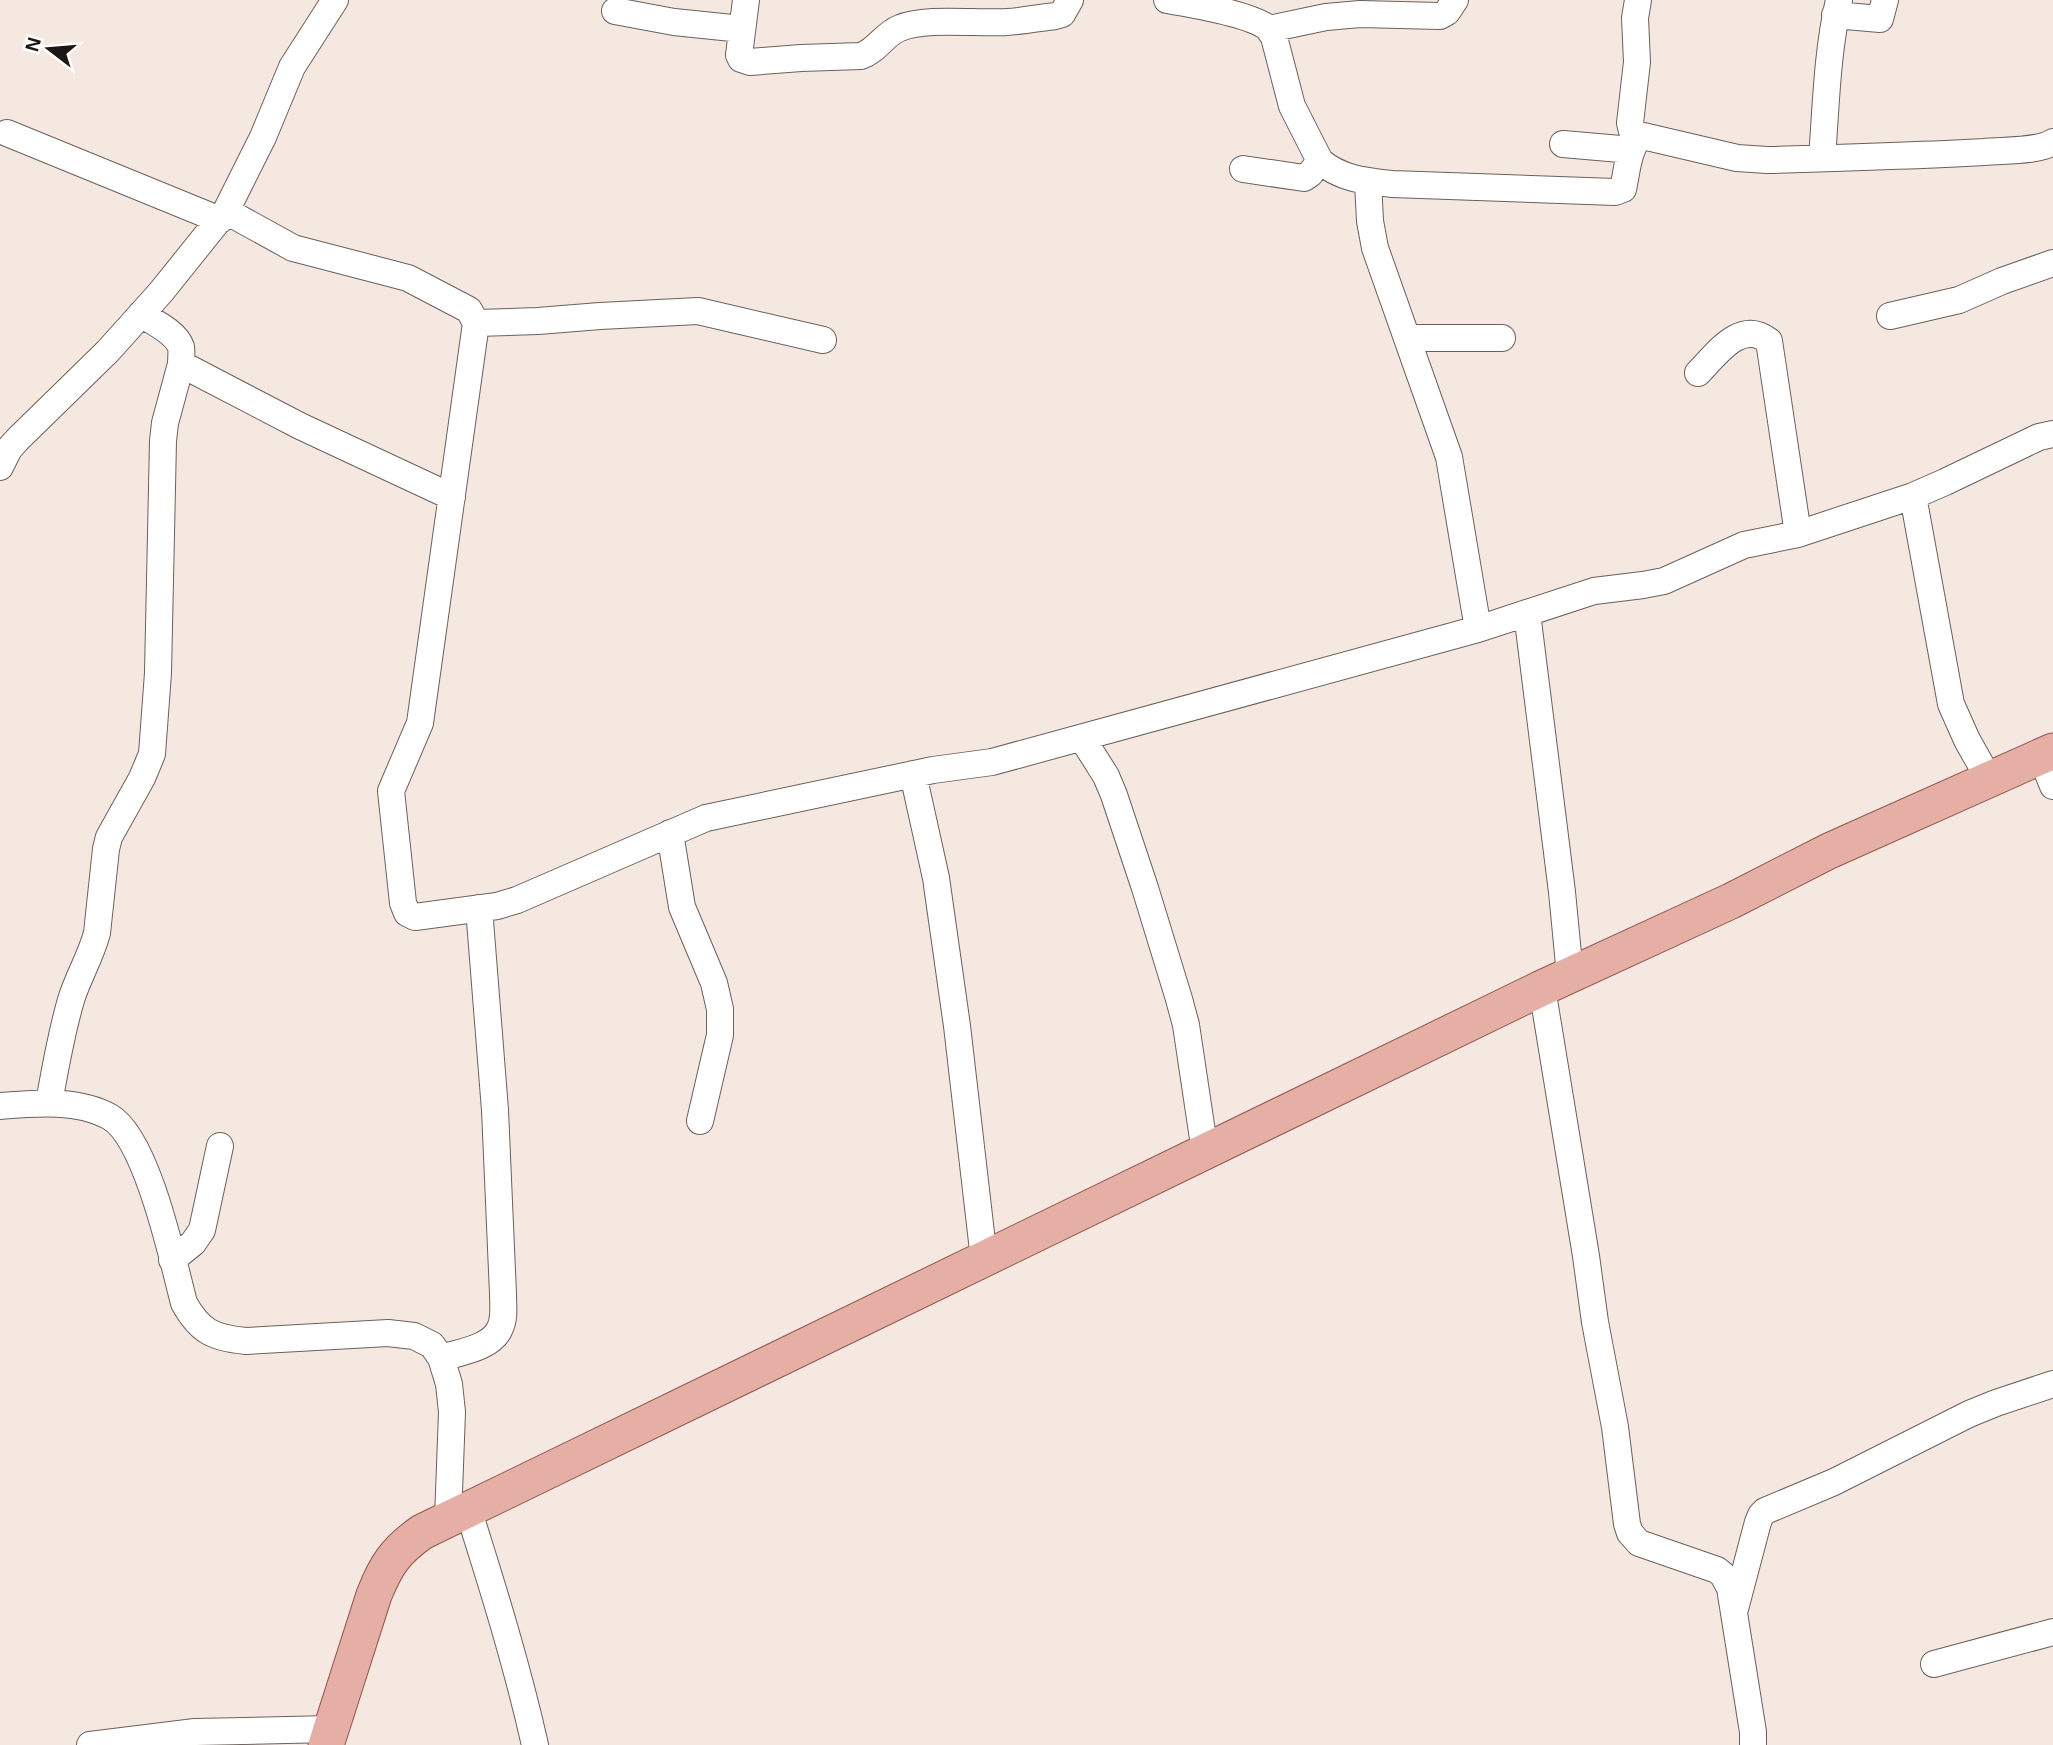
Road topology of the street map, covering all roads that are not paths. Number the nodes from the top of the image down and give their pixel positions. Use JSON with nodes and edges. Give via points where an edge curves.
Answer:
{"nodes":[{"id":1,"x":335,"y":0,"type":"edge"},
{"id":2,"x":746,"y":0,"type":"edge"},
{"id":3,"x":1070,"y":0,"type":"edge"},
{"id":4,"x":1167,"y":0,"type":"edge"},
{"id":5,"x":1455,"y":0,"type":"edge"},
{"id":6,"x":1638,"y":0,"type":"edge"},
{"id":7,"x":1885,"y":0,"type":"edge"},
{"id":8,"x":1837,"y":8,"type":"edge"},
{"id":9,"x":615,"y":10,"type":"dead end"},
{"id":10,"x":1298,"y":11,"type":"edge"},
{"id":11,"x":742,"y":29,"type":"junction"},
{"id":12,"x":1269,"y":29,"type":"junction"},
{"id":13,"x":7,"y":133,"type":"dead end"},
{"id":14,"x":2053,"y":142,"type":"edge"},
{"id":15,"x":1563,"y":144,"type":"dead end"},
{"id":16,"x":1635,"y":144,"type":"junction"},
{"id":17,"x":1822,"y":159,"type":"junction"},
{"id":18,"x":1320,"y":161,"type":"junction"},
{"id":19,"x":1243,"y":169,"type":"dead end"},
{"id":20,"x":1368,"y":181,"type":"junction"},
{"id":21,"x":223,"y":215,"type":"junction"},
{"id":22,"x":2053,"y":263,"type":"edge"},
{"id":23,"x":141,"y":314,"type":"junction"},
{"id":24,"x":1890,"y":316,"type":"dead end"},
{"id":25,"x":476,"y":323,"type":"junction"},
{"id":26,"x":1407,"y":338,"type":"junction"},
{"id":27,"x":1502,"y":338,"type":"dead end"},
{"id":28,"x":823,"y":340,"type":"dead end"},
{"id":29,"x":181,"y":364,"type":"junction"},
{"id":30,"x":1698,"y":373,"type":"dead end"},
{"id":31,"x":2053,"y":434,"type":"edge"},
{"id":32,"x":0,"y":467,"type":"edge"},
{"id":33,"x":1913,"y":496,"type":"junction"},
{"id":34,"x":452,"y":497,"type":"junction"},
{"id":35,"x":1798,"y":534,"type":"junction"},
{"id":36,"x":1527,"y":613,"type":"junction"},
{"id":37,"x":1478,"y":629,"type":"junction"},
{"id":38,"x":1082,"y":738,"type":"junction"},
{"id":39,"x":2049,"y":764,"type":"edge"},
{"id":40,"x":913,"y":774,"type":"junction"},
{"id":41,"x":1989,"y":779,"type":"junction"},
{"id":42,"x":670,"y":833,"type":"junction"},
{"id":43,"x":479,"y":908,"type":"junction"},
{"id":44,"x":1556,"y":981,"type":"junction"},
{"id":45,"x":48,"y":1103,"type":"junction"},
{"id":46,"x":0,"y":1105,"type":"edge"},
{"id":47,"x":700,"y":1121,"type":"dead end"},
{"id":48,"x":220,"y":1146,"type":"dead end"},
{"id":49,"x":1205,"y":1152,"type":"junction"},
{"id":50,"x":984,"y":1259,"type":"junction"},
{"id":51,"x":172,"y":1260,"type":"junction"},
{"id":52,"x":442,"y":1358,"type":"junction"},
{"id":53,"x":2053,"y":1384,"type":"edge"},
{"id":54,"x":458,"y":1514,"type":"junction"},
{"id":55,"x":1734,"y":1614,"type":"junction"},
{"id":56,"x":2053,"y":1632,"type":"edge"},
{"id":57,"x":1934,"y":1664,"type":"dead end"},
{"id":58,"x":329,"y":1737,"type":"edge"},
{"id":59,"x":90,"y":1745,"type":"edge"},
{"id":60,"x":535,"y":1745,"type":"edge"},
{"id":61,"x":1754,"y":1745,"type":"edge"}],
"edges":[{"from":1,"to":21,"type":"street","via":[[292,68]]},
{"from":2,"to":11,"type":"street"},
{"from":3,"to":11,"type":"street","via":[[1062,14],[1055,16],[900,27],[861,56],[746,62],[739,55]]},
{"from":4,"to":12,"type":"street","via":[[1231,14]]},
{"from":5,"to":10,"type":"street","via":[[1440,16]]},
{"from":6,"to":16,"type":"street","via":[[1630,123]]},
{"from":7,"to":8,"type":"street","via":[[1880,19]]},
{"from":8,"to":17,"type":"street"},
{"from":9,"to":11,"type":"street"},
{"from":10,"to":12,"type":"street"},
{"from":12,"to":18,"type":"street","via":[[1292,106]]},
{"from":13,"to":21,"type":"street"},
{"from":14,"to":17,"type":"street","via":[[2027,149]]},
{"from":15,"to":16,"type":"street"},
{"from":16,"to":17,"type":"street","via":[[1648,136],[1737,158]]},
{"from":16,"to":20,"type":"street","via":[[1623,189],[1615,192]]},
{"from":18,"to":19,"type":"street","via":[[1304,178]]},
{"from":18,"to":20,"type":"street","via":[[1338,173]]},
{"from":20,"to":26,"type":"street","via":[[1376,248]]},
{"from":21,"to":23,"type":"street"},
{"from":21,"to":25,"type":"street","via":[[293,248],[408,278],[469,310]]},
{"from":22,"to":24,"type":"street","via":[[1959,300]]},
{"from":23,"to":29,"type":"street","via":[[180,345]]},
{"from":23,"to":32,"type":"street","via":[[18,439]]},
{"from":25,"to":28,"type":"street","via":[[698,311]]},
{"from":25,"to":34,"type":"street"},
{"from":26,"to":27,"type":"street"},
{"from":26,"to":37,"type":"street","via":[[1449,457]]},
{"from":29,"to":34,"type":"street"},
{"from":29,"to":45,"type":"street","via":[[163,441],[152,754],[109,837],[97,933],[62,1032]]},
{"from":30,"to":35,"type":"street","via":[[1740,334],[1769,341]]},
{"from":31,"to":33,"type":"street"},
{"from":33,"to":35,"type":"street"},
{"from":33,"to":41,"type":"street","via":[[1951,704]]},
{"from":34,"to":43,"type":"street","via":[[420,723],[391,797],[407,913],[415,917]]},
{"from":35,"to":36,"type":"street","via":[[1744,545],[1664,581],[1594,590]]},
{"from":36,"to":37,"type":"street"},
{"from":36,"to":44,"type":"street","via":[[1562,892]]},
{"from":37,"to":38,"type":"street"},
{"from":38,"to":40,"type":"street","via":[[992,762]]},
{"from":38,"to":49,"type":"street","via":[[1114,795],[1179,999]]},
{"from":39,"to":41,"type":"main road"},
{"from":40,"to":42,"type":"street","via":[[716,816]]},
{"from":40,"to":50,"type":"street","via":[[936,878]]},
{"from":41,"to":44,"type":"main road"},
{"from":42,"to":43,"type":"street","via":[[517,900]]},
{"from":42,"to":47,"type":"street","via":[[682,907],[720,1009],[720,1035]]},
{"from":43,"to":52,"type":"street","via":[[495,1110],[502,1318],[500,1328],[486,1342]]},
{"from":44,"to":49,"type":"main road"},
{"from":44,"to":55,"type":"street","via":[[1586,1256],[1627,1524],[1639,1543],[1723,1575]]},
{"from":45,"to":46,"type":"street"},
{"from":45,"to":51,"type":"street","via":[[111,1117],[128,1133],[154,1193]]},
{"from":48,"to":51,"type":"street","via":[[202,1230]]},
{"from":49,"to":50,"type":"main road"},
{"from":50,"to":54,"type":"main road"},
{"from":51,"to":52,"type":"street","via":[[193,1320],[226,1339],[388,1332],[414,1336],[432,1345]]},
{"from":52,"to":54,"type":"street","via":[[452,1412]]},
{"from":53,"to":55,"type":"street","via":[[1969,1414],[1765,1511],[1758,1522]]},
{"from":54,"to":58,"type":"main road","via":[[401,1547],[383,1573]]},
{"from":54,"to":60,"type":"street","via":[[503,1617]]},
{"from":55,"to":61,"type":"street"},
{"from":56,"to":57,"type":"street"},
{"from":58,"to":59,"type":"street","via":[[195,1732]]}]}
